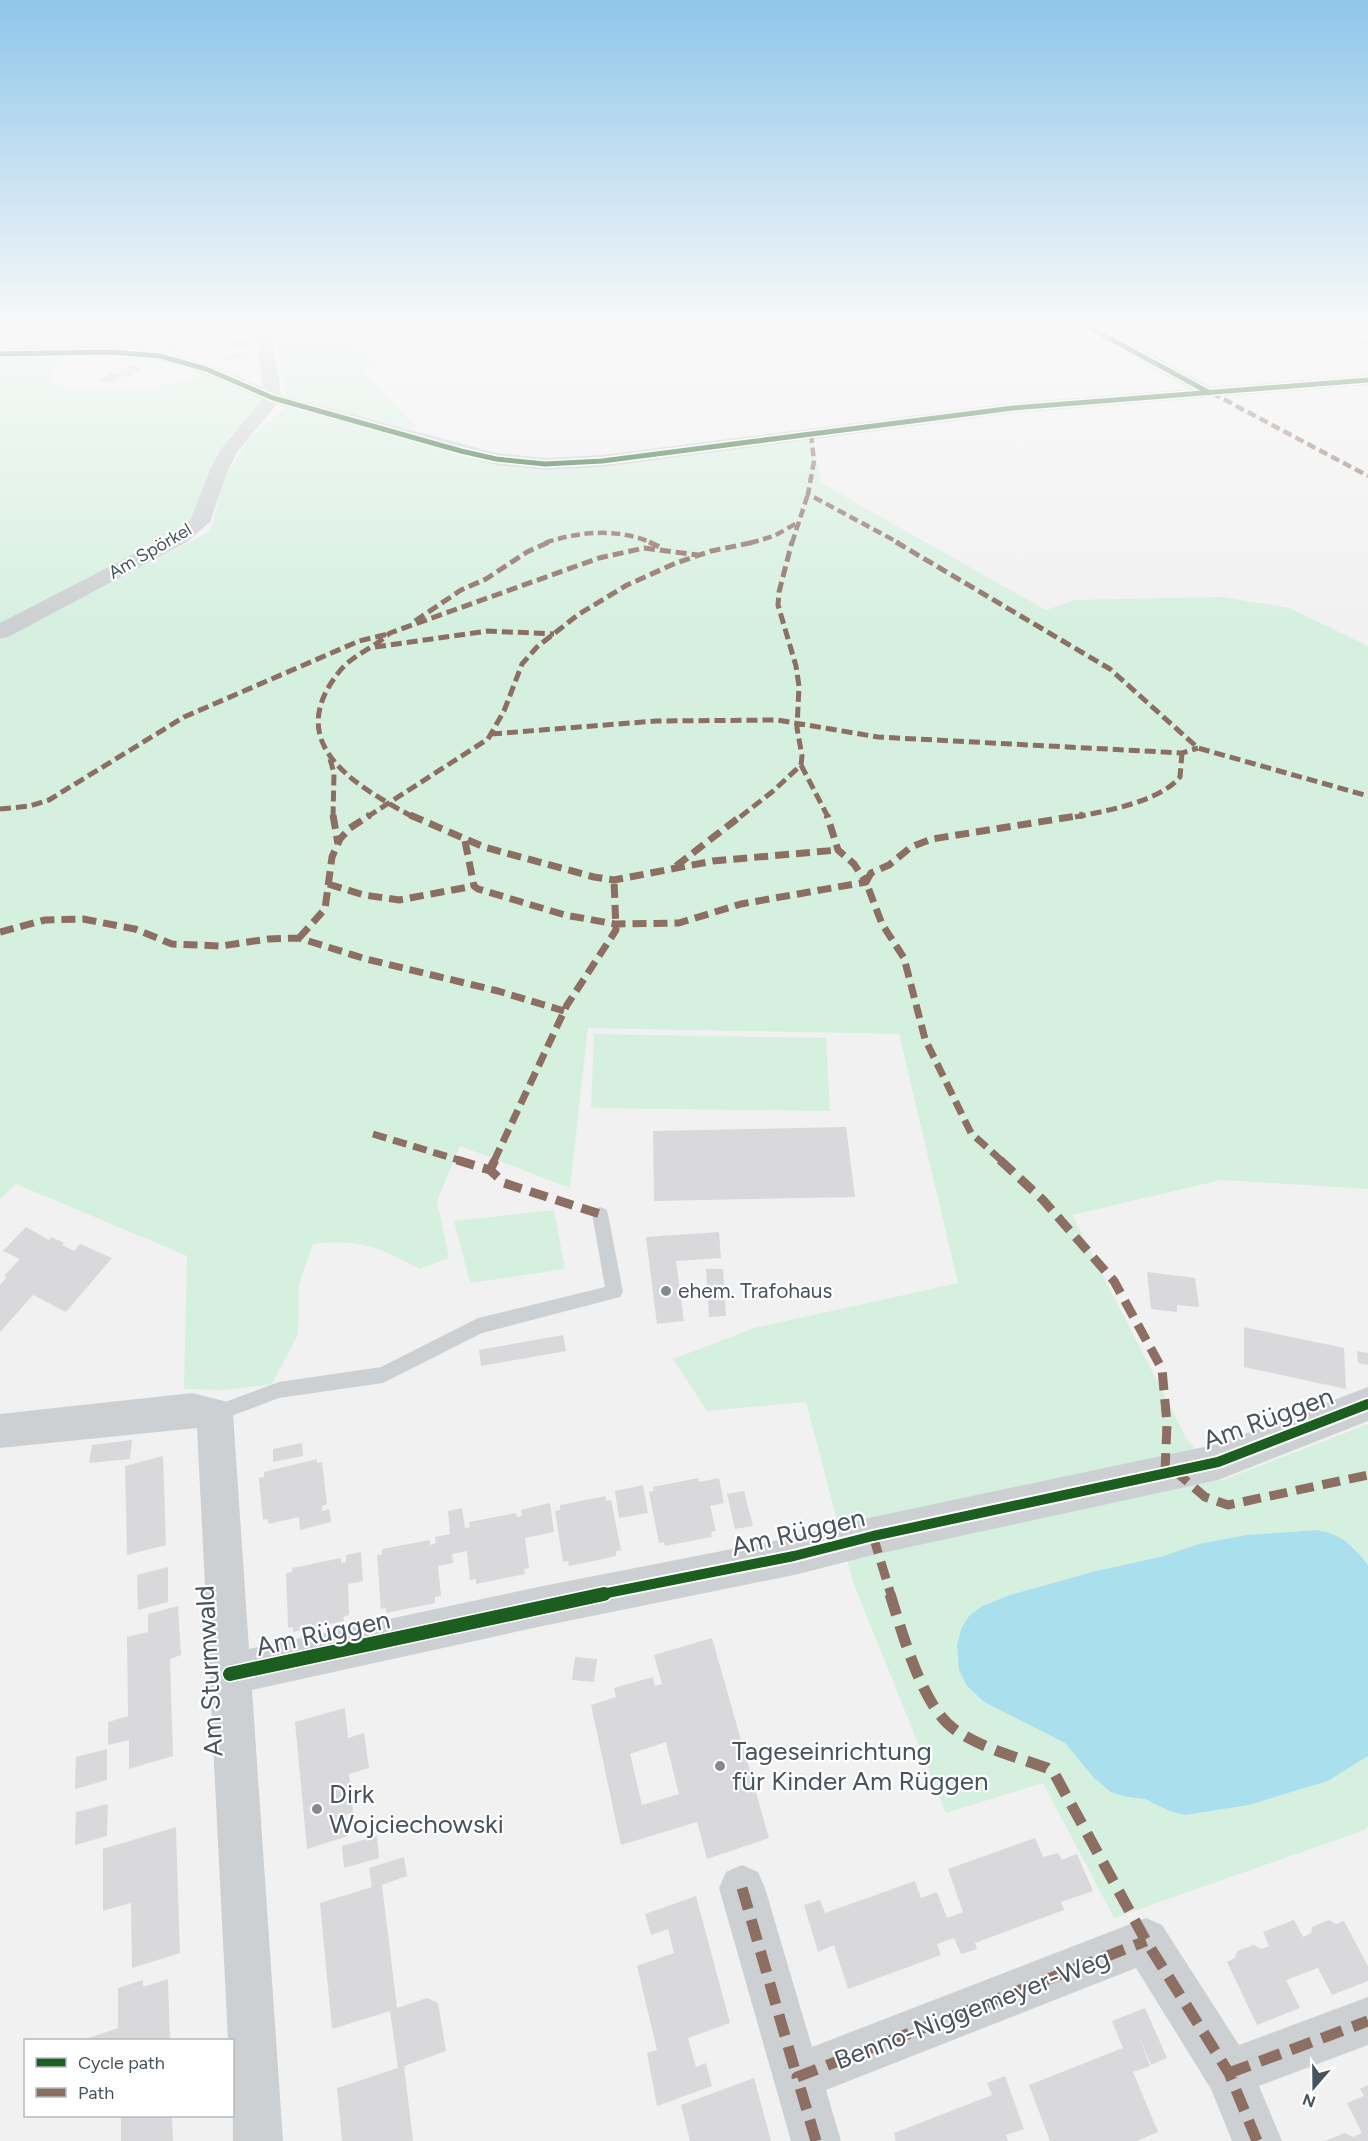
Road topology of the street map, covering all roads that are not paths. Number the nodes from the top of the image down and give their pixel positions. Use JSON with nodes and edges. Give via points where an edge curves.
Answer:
{"nodes":[{"id":1,"x":250,"y":425,"type":"edge"},
{"id":2,"x":368,"y":425,"type":"edge"},
{"id":3,"x":885,"y":425,"type":"edge"},
{"id":4,"x":0,"y":632,"type":"edge"},
{"id":5,"x":600,"y":1214,"type":"dead end"},
{"id":6,"x":1368,"y":1404,"type":"edge"},
{"id":7,"x":215,"y":1414,"type":"junction"},
{"id":8,"x":0,"y":1431,"type":"edge"},
{"id":9,"x":230,"y":1674,"type":"junction"},
{"id":10,"x":742,"y":1887,"type":"dead end"},
{"id":11,"x":1368,"y":2021,"type":"edge"},
{"id":12,"x":1229,"y":2073,"type":"junction"},
{"id":13,"x":797,"y":2077,"type":"junction"},
{"id":14,"x":258,"y":2141,"type":"edge"},
{"id":15,"x":816,"y":2141,"type":"edge"},
{"id":16,"x":1257,"y":2141,"type":"edge"}],
"edges":[{"from":1,"to":4,"type":"street","name":"Am Spörkel","via":[[219,470],[200,522],[178,539]]},
{"from":2,"to":3,"type":"street","via":[[461,451],[545,464]]},
{"from":5,"to":7,"type":"lane","via":[[614,1292],[478,1326],[383,1376],[279,1390]]},
{"from":6,"to":9,"type":"street","name":"Am Rüggen","via":[[1218,1462]]},
{"from":7,"to":8,"type":"street","via":[[192,1410]]},
{"from":7,"to":9,"type":"street","name":"Am Sturmwald"},
{"from":9,"to":14,"type":"street","name":"Am Sturmwald"},
{"from":10,"to":13,"type":"street"},
{"from":11,"to":12,"type":"street"},
{"from":12,"to":13,"type":"street","name":"Benno-Niggemeyer-Weg","via":[[1146,1941]]},
{"from":12,"to":16,"type":"street"},
{"from":13,"to":15,"type":"street"}]}
